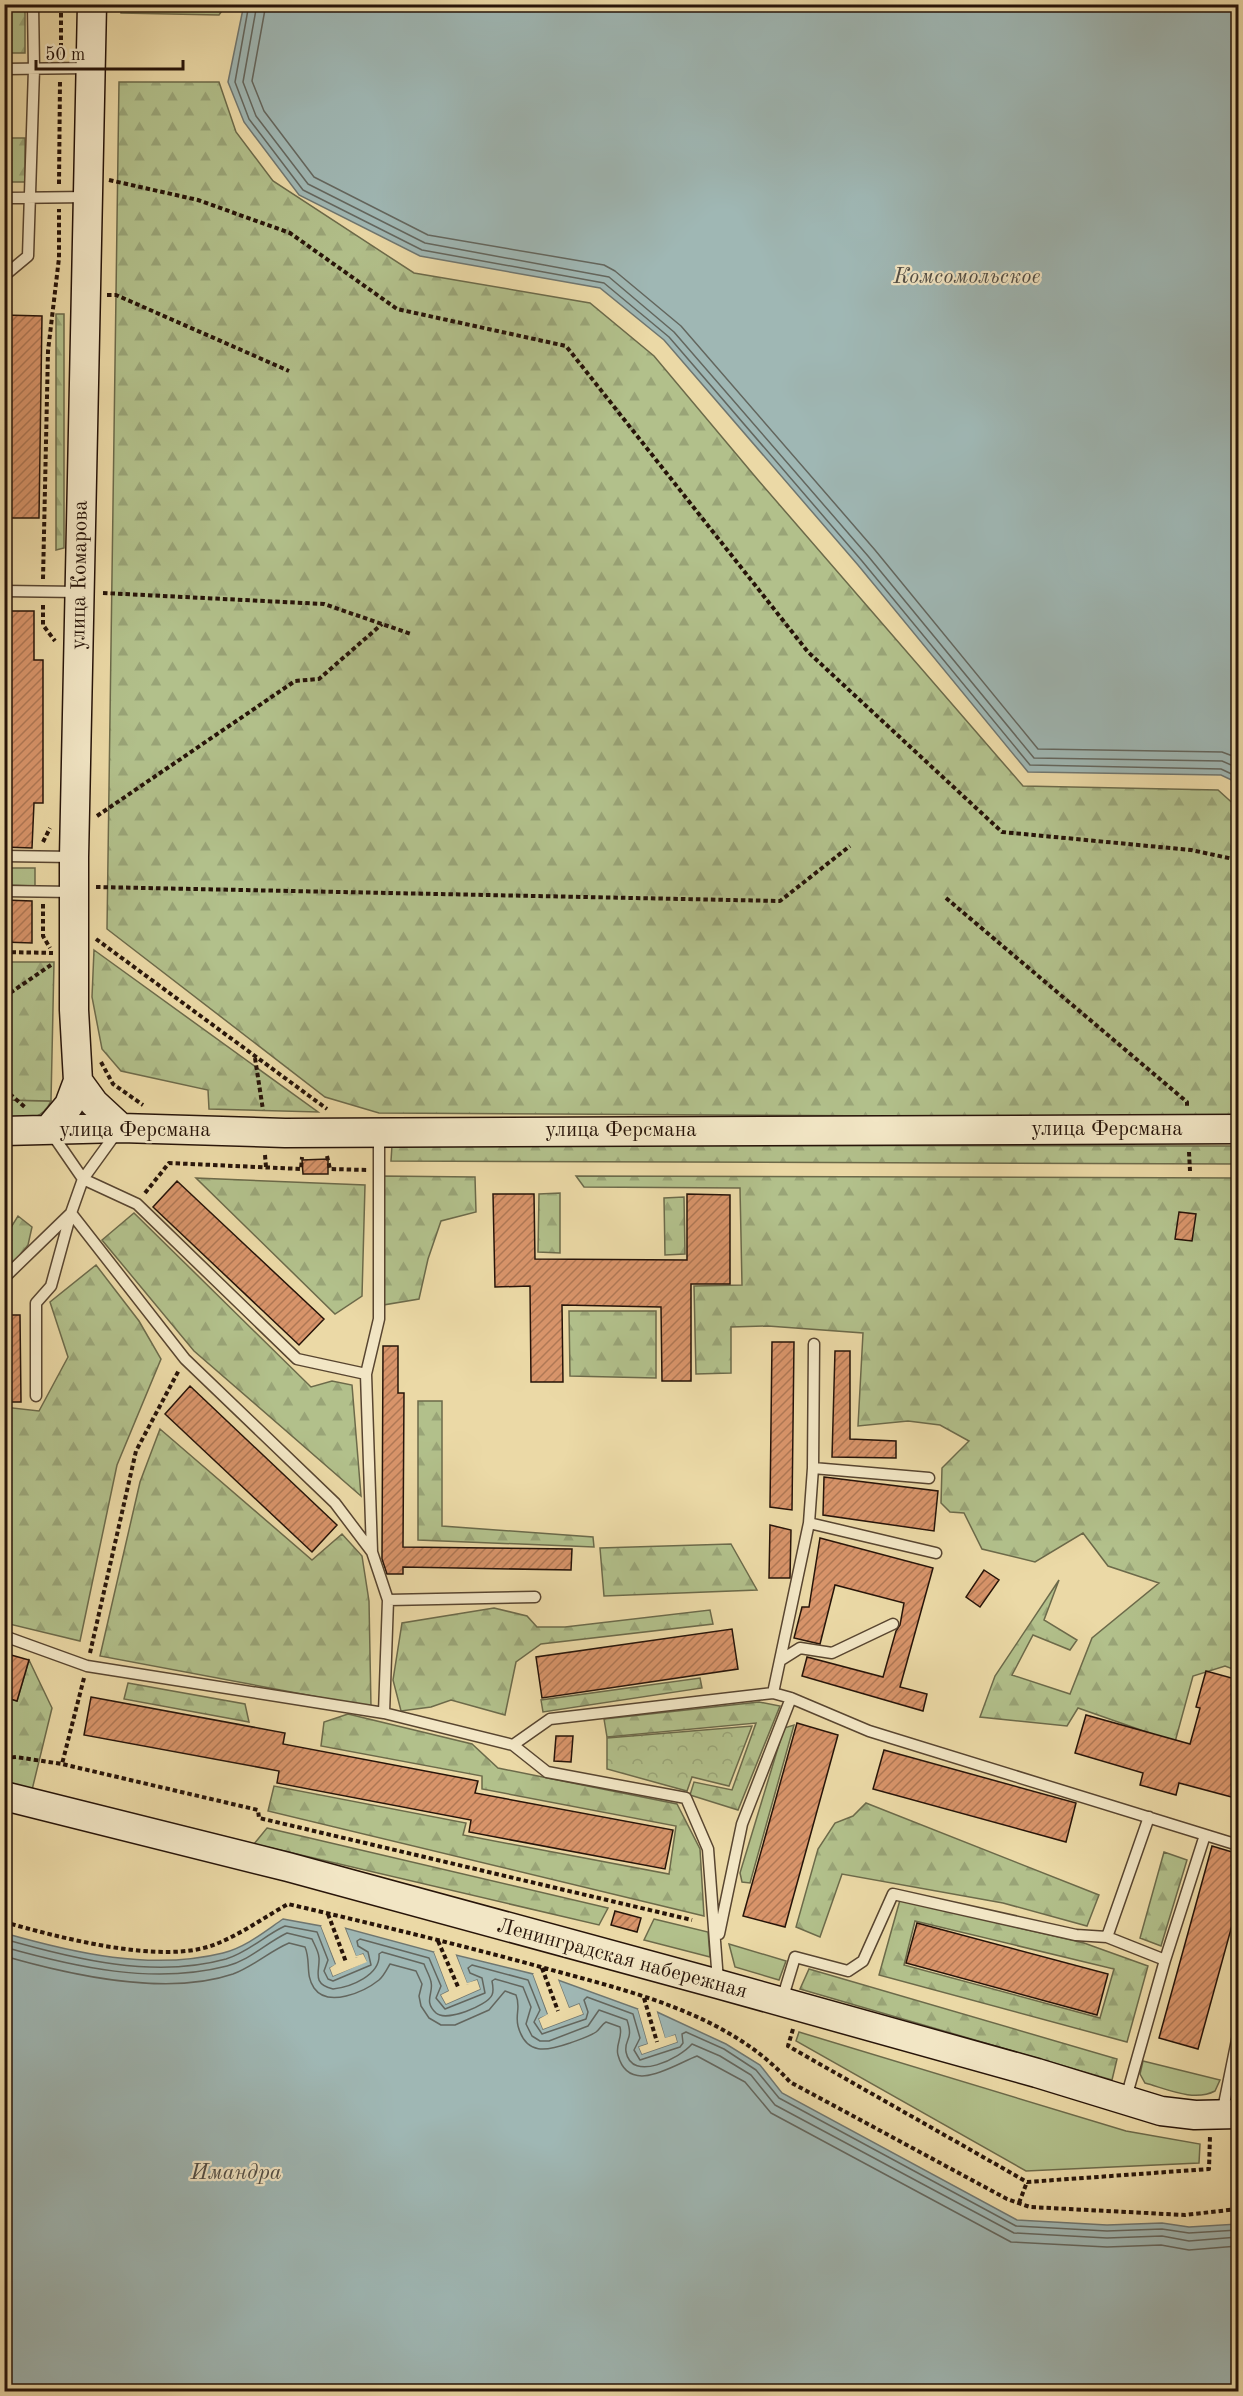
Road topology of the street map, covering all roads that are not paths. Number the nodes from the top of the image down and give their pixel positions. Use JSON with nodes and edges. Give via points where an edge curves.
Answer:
{"nodes":[{"id":1,"x":33,"y":4,"type":"edge"},
{"id":2,"x":92,"y":4,"type":"edge"},
{"id":3,"x":92,"y":68,"type":"junction"},
{"id":4,"x":4,"y":69,"type":"edge"},
{"id":5,"x":34,"y":69,"type":"junction"},
{"id":6,"x":98,"y":189,"type":"junction"},
{"id":7,"x":4,"y":198,"type":"edge"},
{"id":8,"x":28,"y":198,"type":"junction"},
{"id":9,"x":4,"y":276,"type":"edge"},
{"id":10,"x":4,"y":591,"type":"edge"},
{"id":11,"x":91,"y":592,"type":"junction"},
{"id":12,"x":4,"y":856,"type":"edge"},
{"id":13,"x":74,"y":857,"type":"junction"},
{"id":14,"x":82,"y":890,"type":"junction"},
{"id":15,"x":4,"y":891,"type":"edge"},
{"id":16,"x":78,"y":1081,"type":"junction"},
{"id":17,"x":39,"y":1120,"type":"junction"},
{"id":18,"x":121,"y":1128,"type":"junction"},
{"id":19,"x":1239,"y":1129,"type":"edge"},
{"id":20,"x":4,"y":1131,"type":"edge"},
{"id":21,"x":379,"y":1131,"type":"junction"},
{"id":22,"x":83,"y":1179,"type":"junction"},
{"id":23,"x":71,"y":1213,"type":"junction"},
{"id":24,"x":4,"y":1278,"type":"edge"},
{"id":25,"x":814,"y":1344,"type":"dead end"},
{"id":26,"x":366,"y":1374,"type":"junction"},
{"id":27,"x":36,"y":1396,"type":"dead end"},
{"id":28,"x":813,"y":1468,"type":"junction"},
{"id":29,"x":929,"y":1478,"type":"dead end"},
{"id":30,"x":809,"y":1523,"type":"junction"},
{"id":31,"x":372,"y":1552,"type":"junction"},
{"id":32,"x":936,"y":1553,"type":"dead end"},
{"id":33,"x":535,"y":1597,"type":"dead end"},
{"id":34,"x":388,"y":1600,"type":"junction"},
{"id":35,"x":893,"y":1623,"type":"dead end"},
{"id":36,"x":4,"y":1636,"type":"edge"},
{"id":37,"x":781,"y":1660,"type":"junction"},
{"id":38,"x":773,"y":1692,"type":"junction"},
{"id":39,"x":791,"y":1698,"type":"junction"},
{"id":40,"x":384,"y":1713,"type":"junction"},
{"id":41,"x":513,"y":1745,"type":"junction"},
{"id":42,"x":4,"y":1796,"type":"edge"},
{"id":43,"x":1149,"y":1817,"type":"junction"},
{"id":44,"x":1205,"y":1835,"type":"junction"},
{"id":45,"x":1239,"y":1845,"type":"edge"},
{"id":46,"x":1107,"y":1937,"type":"junction"},
{"id":47,"x":717,"y":1946,"type":"junction"},
{"id":48,"x":1165,"y":1960,"type":"junction"},
{"id":49,"x":718,"y":1984,"type":"junction"},
{"id":50,"x":787,"y":2014,"type":"junction"},
{"id":51,"x":1239,"y":2035,"type":"edge"},
{"id":52,"x":1125,"y":2102,"type":"junction"},
{"id":53,"x":1224,"y":2122,"type":"edge"}],
"edges":[{"from":1,"to":5,"type":"lane"},
{"from":2,"to":3,"type":"street","name":"улица Комарова"},
{"from":3,"to":5,"type":"lane"},
{"from":3,"to":6,"type":"street","name":"улица Комарова"},
{"from":4,"to":5,"type":"lane"},
{"from":5,"to":8,"type":"lane"},
{"from":6,"to":8,"type":"lane"},
{"from":6,"to":11,"type":"street","name":"улица Комарова"},
{"from":7,"to":8,"type":"lane"},
{"from":8,"to":9,"type":"lane","via":[[28,256]]},
{"from":10,"to":11,"type":"lane"},
{"from":11,"to":13,"type":"street","name":"улица Комарова"},
{"from":12,"to":13,"type":"lane"},
{"from":13,"to":14,"type":"street","name":"улица Комарова"},
{"from":14,"to":15,"type":"lane"},
{"from":14,"to":16,"type":"street","name":"улица Комарова","via":[[74,1010]]},
{"from":16,"to":17,"type":"street","via":[[69,1105]]},
{"from":16,"to":18,"type":"street","via":[[94,1103]]},
{"from":17,"to":18,"type":"street","name":"улица Ферсмана"},
{"from":17,"to":20,"type":"street","name":"улица Ферсмана"},
{"from":17,"to":22,"type":"lane"},
{"from":18,"to":21,"type":"street","name":"улица Ферсмана"},
{"from":18,"to":22,"type":"lane"},
{"from":19,"to":21,"type":"street","name":"улица Ферсмана"},
{"from":21,"to":26,"type":"lane","via":[[379,1319]]},
{"from":22,"to":23,"type":"lane"},
{"from":22,"to":26,"type":"lane","via":[[137,1204],[297,1359]]},
{"from":23,"to":24,"type":"lane"},
{"from":23,"to":27,"type":"lane","via":[[51,1286],[36,1303]]},
{"from":23,"to":31,"type":"lane","via":[[185,1359],[335,1503]]},
{"from":25,"to":28,"type":"lane"},
{"from":26,"to":31,"type":"lane"},
{"from":28,"to":29,"type":"lane"},
{"from":28,"to":30,"type":"lane"},
{"from":30,"to":32,"type":"lane"},
{"from":30,"to":37,"type":"lane"},
{"from":31,"to":34,"type":"lane"},
{"from":33,"to":34,"type":"lane"},
{"from":34,"to":40,"type":"lane"},
{"from":35,"to":37,"type":"lane","via":[[832,1653],[800,1648]]},
{"from":36,"to":40,"type":"lane","via":[[87,1666]]},
{"from":37,"to":38,"type":"lane"},
{"from":38,"to":39,"type":"lane"},
{"from":38,"to":41,"type":"lane","via":[[550,1719]]},
{"from":39,"to":43,"type":"lane","via":[[870,1731]]},
{"from":39,"to":47,"type":"lane","via":[[742,1824]]},
{"from":40,"to":41,"type":"lane"},
{"from":41,"to":47,"type":"lane","via":[[547,1772],[686,1798],[708,1849]]},
{"from":42,"to":49,"type":"street","name":"Ленинградская набережная","via":[[288,1867]]},
{"from":43,"to":44,"type":"lane"},
{"from":43,"to":46,"type":"lane"},
{"from":44,"to":45,"type":"lane"},
{"from":44,"to":48,"type":"lane"},
{"from":46,"to":48,"type":"lane"},
{"from":46,"to":50,"type":"lane","via":[[1076,1935],[893,1894],[863,1961],[848,1971],[795,1957]]},
{"from":47,"to":49,"type":"lane"},
{"from":48,"to":52,"type":"lane"},
{"from":49,"to":50,"type":"street","name":"Ленинградская набережная"},
{"from":50,"to":52,"type":"street","name":"Ленинградская набережная","via":[[1037,2073]]},
{"from":51,"to":53,"type":"lane"},
{"from":52,"to":53,"type":"street","name":"Ленинградская набережная"}]}
